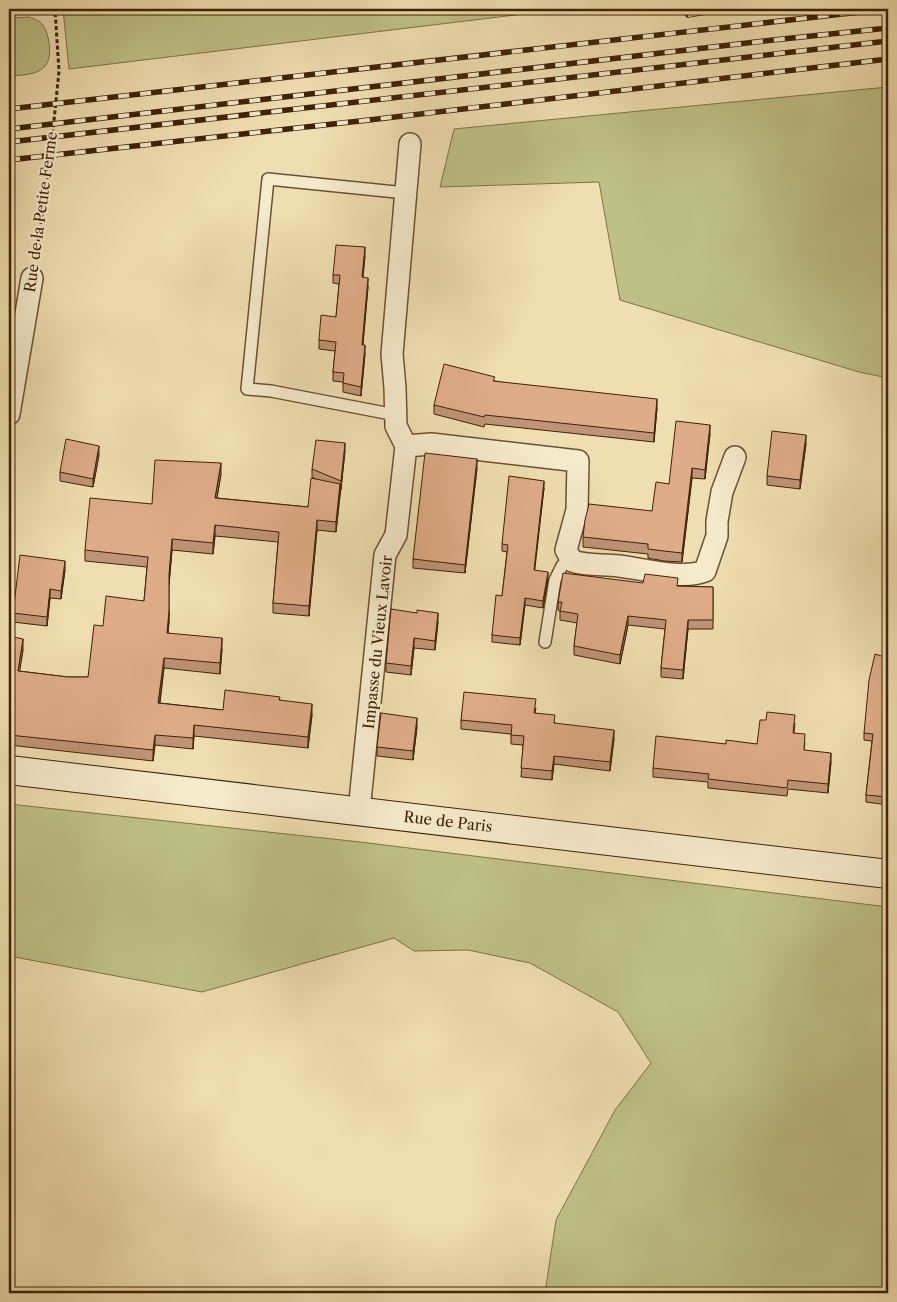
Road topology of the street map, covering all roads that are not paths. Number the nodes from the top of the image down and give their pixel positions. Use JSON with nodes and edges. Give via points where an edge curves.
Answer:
{"nodes":[{"id":1,"x":410,"y":144,"type":"dead end"},
{"id":2,"x":396,"y":192,"type":"dead end"},
{"id":3,"x":32,"y":278,"type":"road end"},
{"id":4,"x":16,"y":334,"type":"edge"},
{"id":5,"x":9,"y":414,"type":"edge"},
{"id":6,"x":396,"y":415,"type":"junction"},
{"id":7,"x":406,"y":446,"type":"junction"},
{"id":8,"x":735,"y":457,"type":"dead end"},
{"id":9,"x":570,"y":557,"type":"junction"},
{"id":10,"x":545,"y":642,"type":"dead end"},
{"id":11,"x":9,"y":770,"type":"edge"},
{"id":12,"x":359,"y":811,"type":"junction"},
{"id":13,"x":888,"y":874,"type":"edge"}],
"edges":[{"from":1,"to":6,"type":"street","via":[[392,354]]},
{"from":2,"to":6,"type":"lane","via":[[268,179],[247,389],[271,390]]},
{"from":3,"to":4,"type":"street","name":"Rue de la Petite Ferme"},
{"from":4,"to":5,"type":"street","name":"Rue de la Petite Ferme"},
{"from":6,"to":7,"type":"street","via":[[396,426]]},
{"from":7,"to":9,"type":"street","via":[[431,444],[578,461],[577,510],[566,550]]},
{"from":7,"to":12,"type":"street","name":"Impasse du Vieux Lavoir","via":[[396,535],[385,555]]},
{"from":8,"to":9,"type":"street","via":[[722,492],[717,536],[705,571],[696,575],[585,565],[572,561]]},
{"from":9,"to":10,"type":"lane","via":[[555,580]]},
{"from":11,"to":12,"type":"main road","name":"Rue de Paris"},
{"from":12,"to":13,"type":"main road","name":"Rue de Paris"}]}
